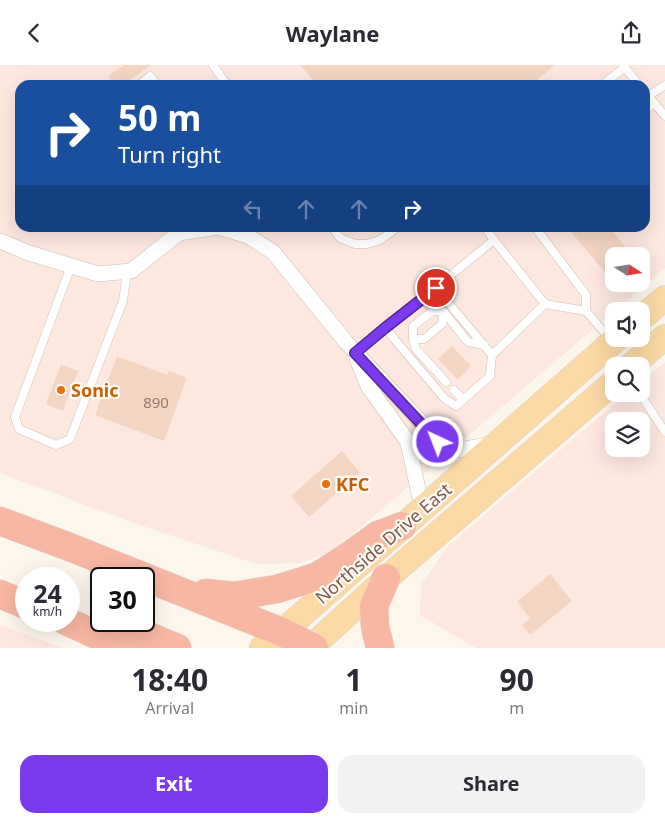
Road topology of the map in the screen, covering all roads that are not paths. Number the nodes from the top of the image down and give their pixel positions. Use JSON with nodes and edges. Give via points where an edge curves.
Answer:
{"nodes":[{"id":1,"x":212,"y":65,"type":"edge"},
{"id":2,"x":624,"y":66,"type":"edge"},
{"id":3,"x":223,"y":80,"type":"edge"},
{"id":4,"x":608,"y":80,"type":"edge"},
{"id":5,"x":636,"y":80,"type":"edge"},
{"id":6,"x":665,"y":85,"type":"edge"},
{"id":7,"x":650,"y":92,"type":"edge"},
{"id":8,"x":650,"y":98,"type":"edge"},
{"id":9,"x":654,"y":103,"type":"junction"},
{"id":10,"x":650,"y":106,"type":"edge"},
{"id":11,"x":665,"y":116,"type":"edge"},
{"id":12,"x":188,"y":232,"type":"edge"},
{"id":13,"x":237,"y":232,"type":"edge"},
{"id":14,"x":336,"y":232,"type":"edge"},
{"id":15,"x":391,"y":232,"type":"edge"},
{"id":16,"x":488,"y":232,"type":"edge"},
{"id":17,"x":539,"y":232,"type":"edge"},
{"id":18,"x":494,"y":240,"type":"junction"},
{"id":19,"x":0,"y":241,"type":"edge"},
{"id":20,"x":71,"y":266,"type":"junction"},
{"id":21,"x":127,"y":272,"type":"junction"},
{"id":22,"x":436,"y":288,"type":"junction"},
{"id":23,"x":665,"y":298,"type":"edge"},
{"id":24,"x":546,"y":304,"type":"junction"},
{"id":25,"x":650,"y":310,"type":"edge"},
{"id":26,"x":586,"y":311,"type":"junction"},
{"id":27,"x":444,"y":312,"type":"junction"},
{"id":28,"x":385,"y":328,"type":"junction"},
{"id":29,"x":605,"y":331,"type":"edge"},
{"id":30,"x":665,"y":337,"type":"edge"},
{"id":31,"x":413,"y":339,"type":"junction"},
{"id":32,"x":484,"y":345,"type":"junction"},
{"id":33,"x":606,"y":347,"type":"edge"},
{"id":34,"x":355,"y":353,"type":"junction"},
{"id":35,"x":492,"y":355,"type":"junction"},
{"id":36,"x":642,"y":357,"type":"edge"},
{"id":37,"x":446,"y":382,"type":"dead end"},
{"id":38,"x":605,"y":389,"type":"edge"},
{"id":39,"x":454,"y":390,"type":"dead end"},
{"id":40,"x":462,"y":400,"type":"junction"},
{"id":41,"x":645,"y":402,"type":"edge"},
{"id":42,"x":665,"y":432,"type":"edge"},
{"id":43,"x":499,"y":442,"type":"junction"},
{"id":44,"x":422,"y":508,"type":"junction"},
{"id":45,"x":0,"y":521,"type":"edge"},
{"id":46,"x":402,"y":526,"type":"junction"},
{"id":47,"x":0,"y":577,"type":"edge"},
{"id":48,"x":386,"y":578,"type":"junction"},
{"id":49,"x":15,"y":583,"type":"edge"},
{"id":50,"x":179,"y":591,"type":"junction"},
{"id":51,"x":0,"y":594,"type":"edge"},
{"id":52,"x":15,"y":600,"type":"edge"},
{"id":53,"x":80,"y":627,"type":"edge"},
{"id":54,"x":138,"y":632,"type":"edge"},
{"id":55,"x":272,"y":640,"type":"edge"},
{"id":56,"x":125,"y":648,"type":"edge"},
{"id":57,"x":176,"y":648,"type":"edge"},
{"id":58,"x":312,"y":648,"type":"edge"},
{"id":59,"x":380,"y":648,"type":"edge"}],
"edges":[{"from":1,"to":3,"type":"lane"},
{"from":2,"to":4,"type":"lane"},
{"from":2,"to":5,"type":"lane"},
{"from":6,"to":7,"type":"lane"},
{"from":8,"to":9,"type":"lane"},
{"from":9,"to":10,"type":"lane"},
{"from":9,"to":11,"type":"lane"},
{"from":12,"to":21,"type":"street","via":[[179,233]]},
{"from":13,"to":34,"type":"street","via":[[274,252]]},
{"from":14,"to":15,"type":"lane","via":[[340,238],[355,244],[367,244]]},
{"from":16,"to":18,"type":"lane"},
{"from":17,"to":26,"type":"lane","via":[[586,295]]},
{"from":18,"to":22,"type":"lane"},
{"from":18,"to":24,"type":"lane"},
{"from":19,"to":20,"type":"street"},
{"from":20,"to":21,"type":"street","via":[[98,274]]},
{"from":20,"to":21,"type":"lane","via":[[15,417],[19,429],[56,445],[70,439],[123,301]]},
{"from":22,"to":28,"type":"lane"},
{"from":22,"to":32,"type":"lane"},
{"from":23,"to":25,"type":"main road"},
{"from":24,"to":26,"type":"lane"},
{"from":24,"to":35,"type":"lane"},
{"from":26,"to":29,"type":"lane"},
{"from":27,"to":31,"type":"lane","via":[[442,323],[424,339]]},
{"from":27,"to":31,"type":"lane","via":[[433,311],[414,326]]},
{"from":27,"to":32,"type":"lane","via":[[468,342]]},
{"from":28,"to":34,"type":"lane"},
{"from":28,"to":40,"type":"lane","via":[[445,399],[456,406]]},
{"from":30,"to":36,"type":"main road"},
{"from":31,"to":37,"type":"lane","via":[[416,349]]},
{"from":32,"to":35,"type":"lane"},
{"from":33,"to":43,"type":"main road","name":"Northside Drive East"},
{"from":34,"to":43,"type":"street","via":[[447,450]]},
{"from":34,"to":44,"type":"street","via":[[368,386],[408,442]]},
{"from":35,"to":40,"type":"lane","via":[[490,376]]},
{"from":38,"to":48,"type":"main road","name":"Northside Drive East"},
{"from":39,"to":40,"type":"lane"},
{"from":41,"to":42,"type":"lane"},
{"from":43,"to":44,"type":"main road","name":"Northside Drive East"},
{"from":44,"to":46,"type":"main road","name":"Northside Drive East"},
{"from":45,"to":50,"type":"highway"},
{"from":46,"to":50,"type":"highway","via":[[378,535],[318,575],[277,589],[234,596]]},
{"from":46,"to":55,"type":"main road","name":"Northside Drive East"},
{"from":47,"to":49,"type":"highway"},
{"from":48,"to":58,"type":"main road","name":"Northside Drive East"},
{"from":48,"to":59,"type":"highway","via":[[374,606]]},
{"from":50,"to":55,"type":"highway"},
{"from":51,"to":52,"type":"highway"},
{"from":53,"to":56,"type":"highway"},
{"from":54,"to":57,"type":"highway"},
{"from":55,"to":58,"type":"highway"}]}
